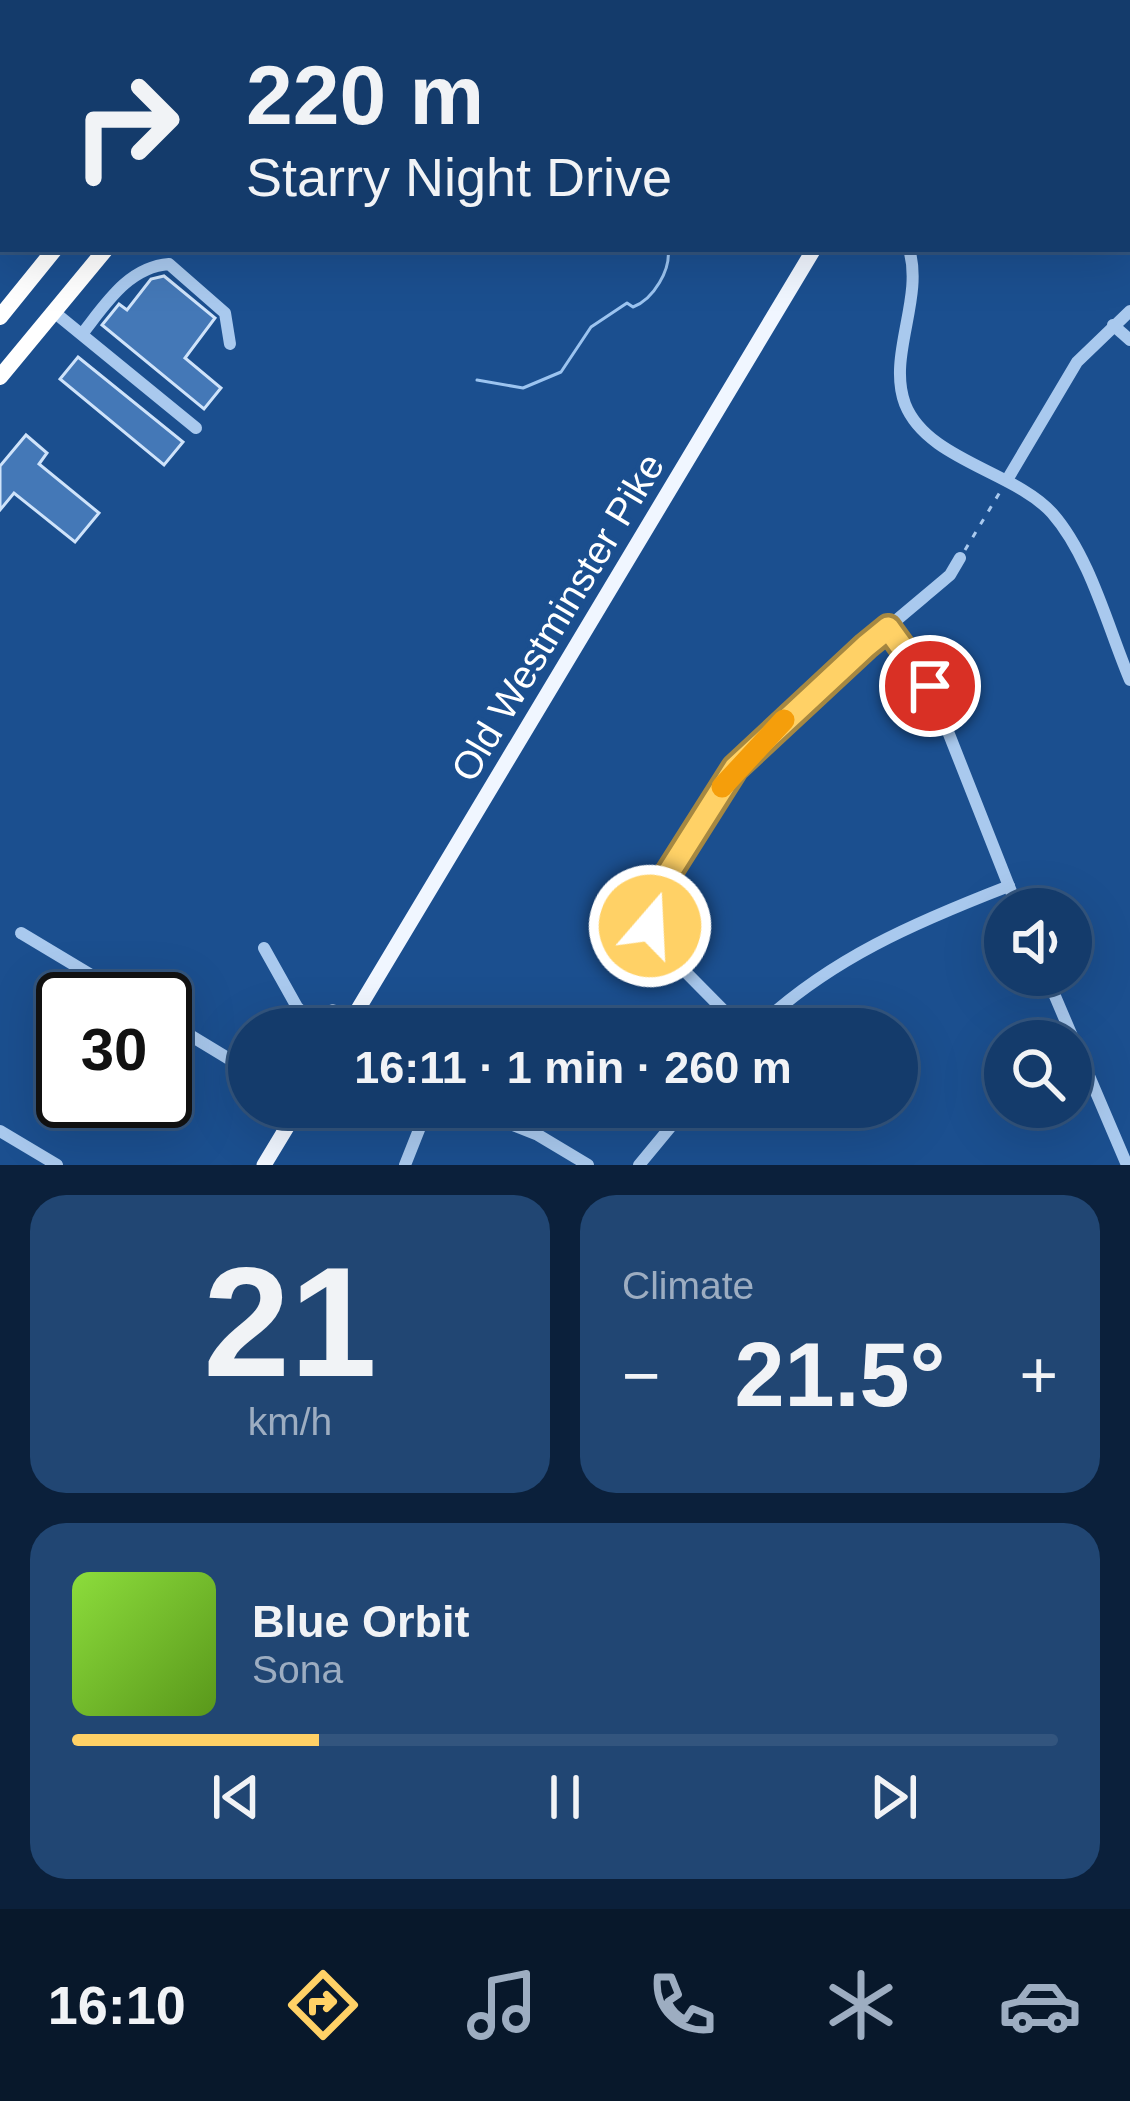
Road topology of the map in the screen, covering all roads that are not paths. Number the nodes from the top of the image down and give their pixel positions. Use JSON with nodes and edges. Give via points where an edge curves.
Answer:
{"nodes":[{"id":1,"x":53,"y":252,"type":"edge"},
{"id":2,"x":103,"y":252,"type":"edge"},
{"id":3,"x":812,"y":252,"type":"edge"},
{"id":4,"x":910,"y":252,"type":"edge"},
{"id":5,"x":54,"y":311,"type":"junction"},
{"id":6,"x":1130,"y":311,"type":"edge"},
{"id":7,"x":0,"y":317,"type":"edge"},
{"id":8,"x":1113,"y":325,"type":"junction"},
{"id":9,"x":82,"y":334,"type":"junction"},
{"id":10,"x":1130,"y":340,"type":"edge"},
{"id":11,"x":230,"y":344,"type":"dead end"},
{"id":12,"x":0,"y":376,"type":"edge"},
{"id":13,"x":196,"y":428,"type":"dead end"},
{"id":14,"x":1007,"y":480,"type":"junction"},
{"id":15,"x":960,"y":558,"type":"road end"},
{"id":16,"x":888,"y":628,"type":"junction"},
{"id":17,"x":1130,"y":680,"type":"edge"},
{"id":18,"x":1009,"y":886,"type":"joint"},
{"id":19,"x":21,"y":933,"type":"dead end"},
{"id":20,"x":264,"y":948,"type":"dead end"},
{"id":21,"x":86,"y":972,"type":"edge"},
{"id":22,"x":1055,"y":996,"type":"edge"},
{"id":23,"x":298,"y":1008,"type":"edge"},
{"id":24,"x":368,"y":1008,"type":"edge"},
{"id":25,"x":721,"y":1008,"type":"edge"},
{"id":26,"x":778,"y":1008,"type":"edge"},
{"id":27,"x":192,"y":1036,"type":"edge"},
{"id":28,"x":228,"y":1058,"type":"edge"},
{"id":29,"x":286,"y":1128,"type":"edge"},
{"id":30,"x":420,"y":1128,"type":"edge"},
{"id":31,"x":520,"y":1128,"type":"edge"},
{"id":32,"x":670,"y":1128,"type":"edge"},
{"id":33,"x":0,"y":1130,"type":"edge"},
{"id":34,"x":58,"y":1165,"type":"edge"},
{"id":35,"x":264,"y":1165,"type":"edge"},
{"id":36,"x":405,"y":1165,"type":"edge"},
{"id":37,"x":588,"y":1165,"type":"edge"},
{"id":38,"x":639,"y":1165,"type":"edge"},
{"id":39,"x":1127,"y":1165,"type":"edge"}],
"edges":[{"from":1,"to":7,"type":"highway"},
{"from":2,"to":5,"type":"highway"},
{"from":3,"to":24,"type":"main road","name":"Old Westminster Pike"},
{"from":4,"to":14,"type":"street","via":[[915,277],[905,406],[935,438]]},
{"from":5,"to":9,"type":"street"},
{"from":5,"to":12,"type":"highway"},
{"from":6,"to":8,"type":"street"},
{"from":8,"to":10,"type":"street"},
{"from":8,"to":14,"type":"street","via":[[1057,391]]},
{"from":9,"to":11,"type":"street","via":[[119,287],[169,264],[225,313]]},
{"from":9,"to":13,"type":"street"},
{"from":14,"to":17,"type":"street","via":[[1064,530]]},
{"from":15,"to":16,"type":"street"},
{"from":16,"to":18,"type":"street","via":[[930,686]]},
{"from":16,"to":25,"type":"street","via":[[735,768],[654,896],[654,940]]},
{"from":18,"to":26,"type":"street","via":[[850,955]]},
{"from":19,"to":21,"type":"street"},
{"from":20,"to":23,"type":"street"},
{"from":22,"to":39,"type":"street"},
{"from":27,"to":28,"type":"street"},
{"from":29,"to":35,"type":"main road"},
{"from":30,"to":36,"type":"street"},
{"from":31,"to":37,"type":"street"},
{"from":32,"to":38,"type":"street"},
{"from":33,"to":34,"type":"street"}]}
